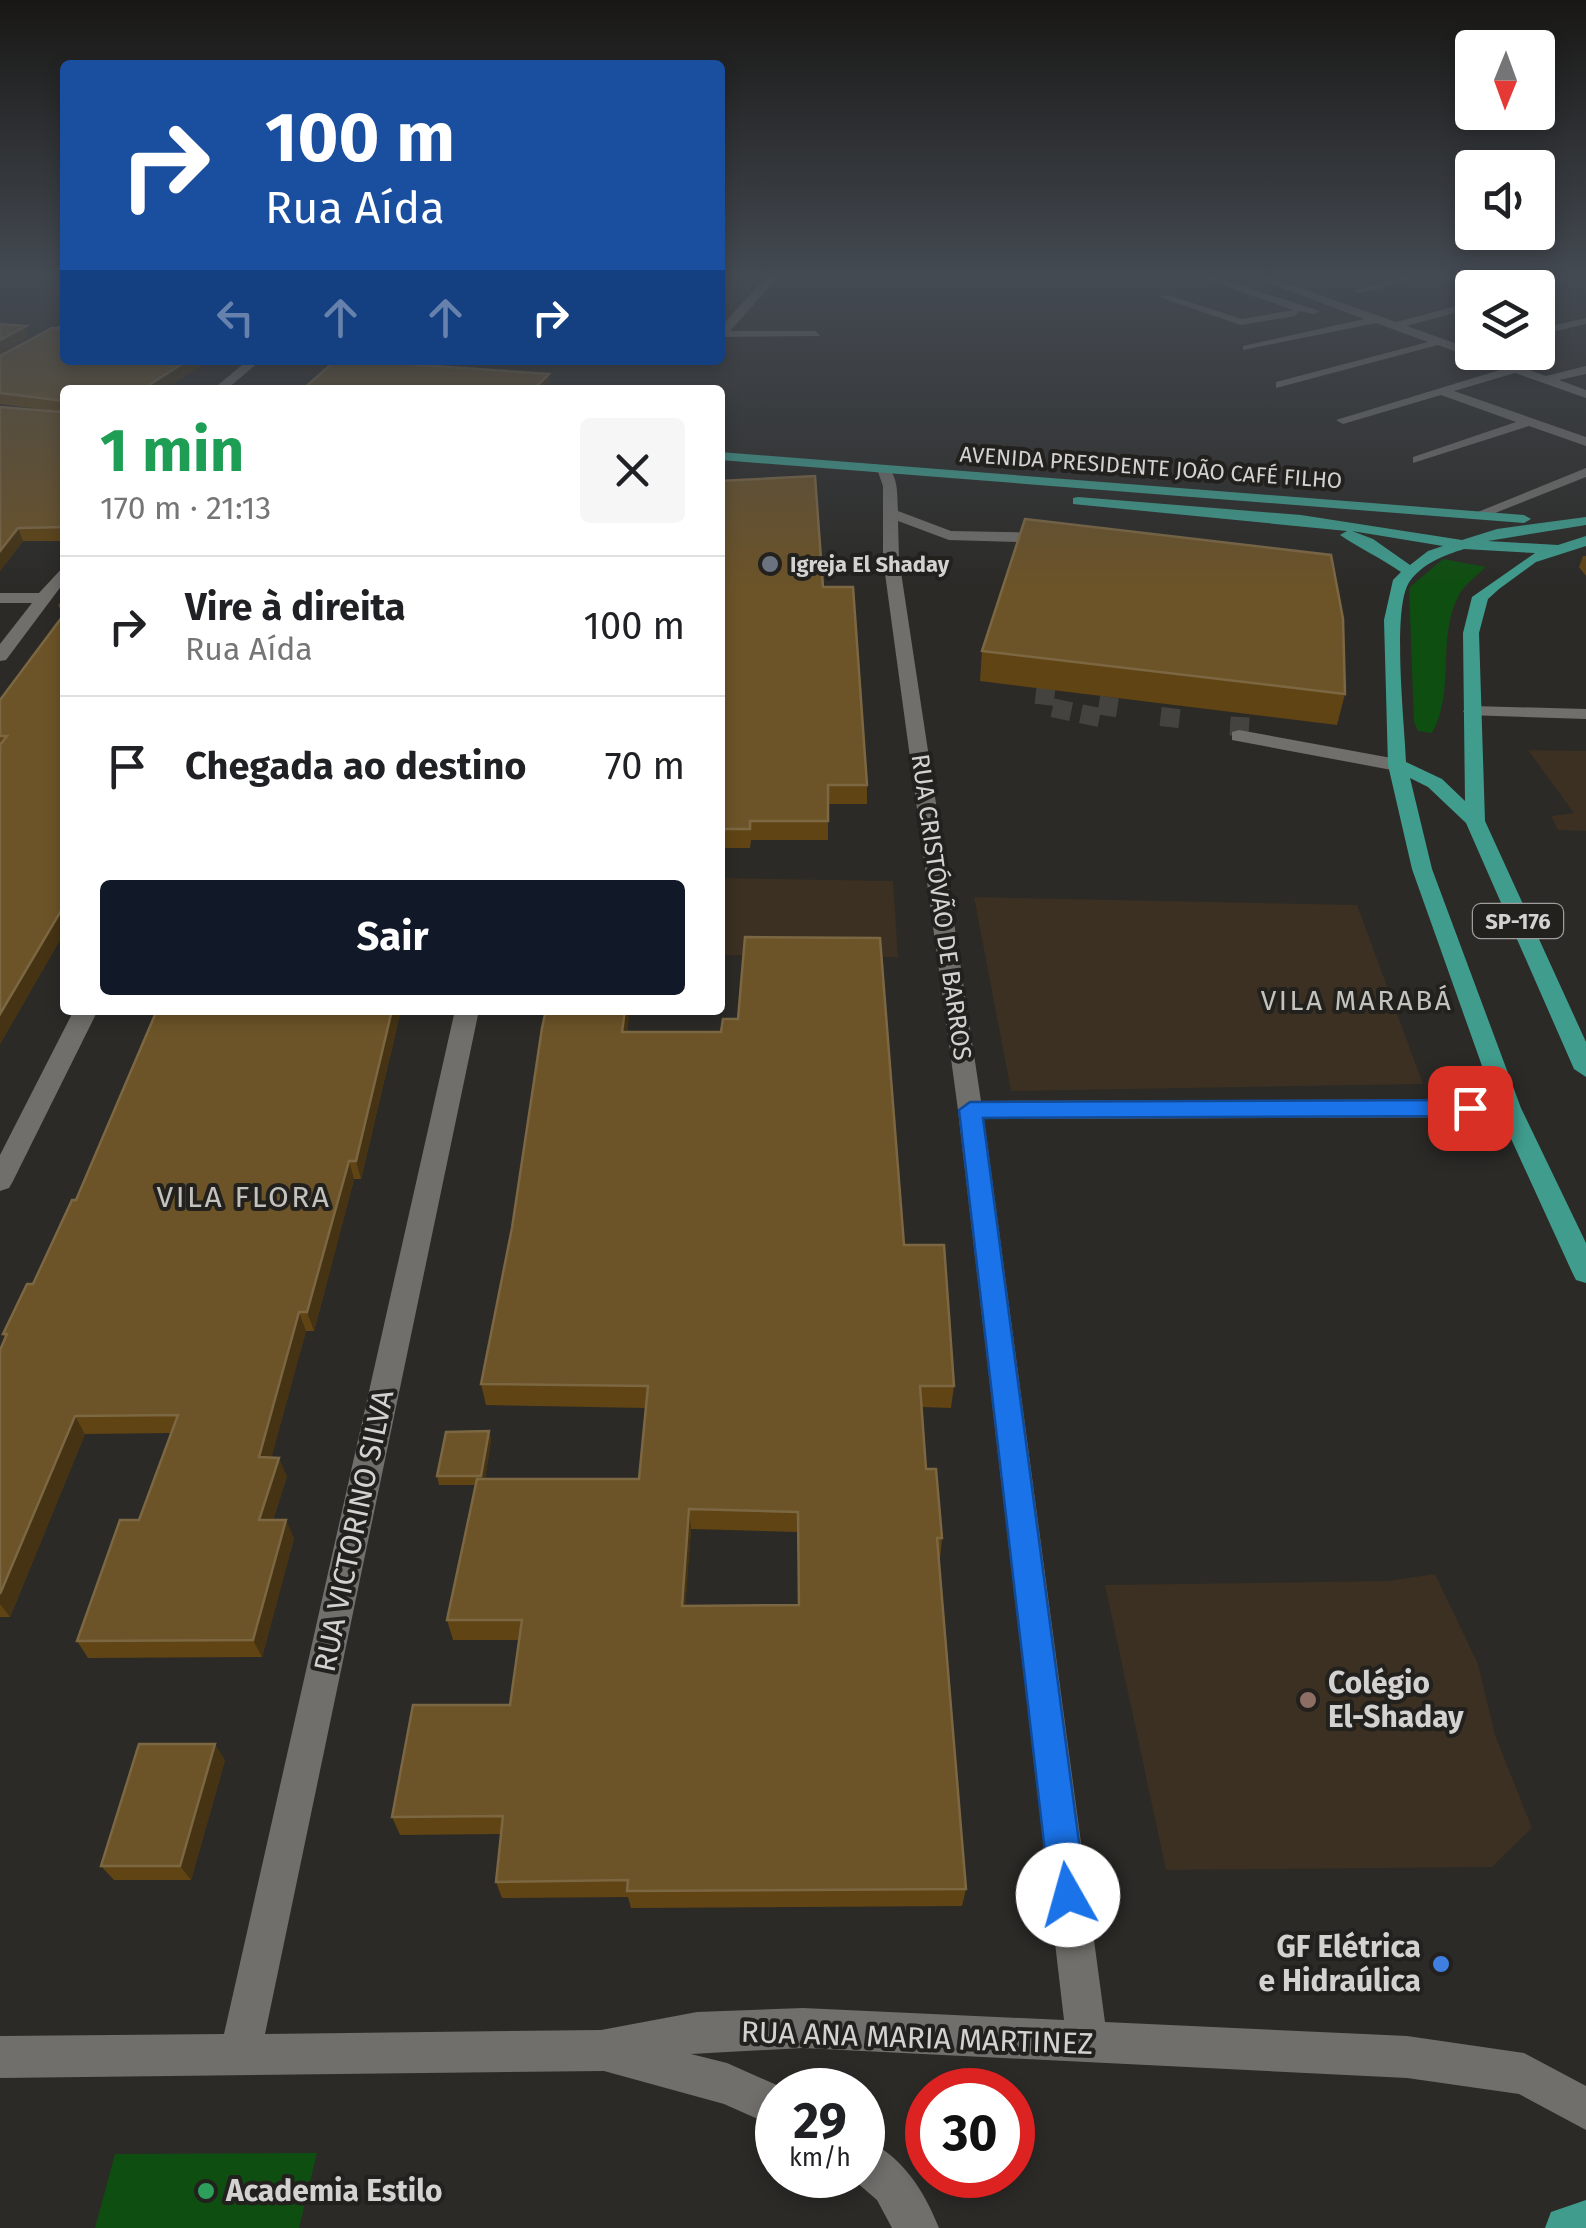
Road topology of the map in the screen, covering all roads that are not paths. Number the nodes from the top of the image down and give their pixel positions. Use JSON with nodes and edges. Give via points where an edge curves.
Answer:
{"nodes":[{"id":1,"x":1299,"y":380,"type":"edge"},
{"id":2,"x":1479,"y":380,"type":"edge"},
{"id":3,"x":1544,"y":380,"type":"edge"},
{"id":4,"x":1280,"y":385,"type":"dead end"},
{"id":5,"x":1442,"y":391,"type":"junction"},
{"id":6,"x":1586,"y":394,"type":"edge"},
{"id":7,"x":1343,"y":420,"type":"dead end"},
{"id":8,"x":1531,"y":422,"type":"junction"},
{"id":9,"x":1586,"y":442,"type":"edge"},
{"id":10,"x":725,"y":456,"type":"edge"},
{"id":11,"x":1418,"y":460,"type":"dead end"},
{"id":12,"x":884,"y":469,"type":"junction"},
{"id":13,"x":725,"y":471,"type":"edge"},
{"id":14,"x":1586,"y":472,"type":"edge"},
{"id":15,"x":890,"y":486,"type":"junction"},
{"id":16,"x":890,"y":513,"type":"junction"},
{"id":17,"x":1475,"y":516,"type":"junction"},
{"id":18,"x":1301,"y":519,"type":"junction"},
{"id":19,"x":1583,"y":521,"type":"edge"},
{"id":20,"x":1062,"y":539,"type":"edge"},
{"id":21,"x":1586,"y":541,"type":"edge"},
{"id":22,"x":1460,"y":544,"type":"junction"},
{"id":23,"x":1555,"y":548,"type":"junction"},
{"id":24,"x":1408,"y":570,"type":"junction"},
{"id":25,"x":60,"y":577,"type":"edge"},
{"id":26,"x":0,"y":598,"type":"edge"},
{"id":27,"x":44,"y":598,"type":"junction"},
{"id":28,"x":0,"y":656,"type":"edge"},
{"id":29,"x":1472,"y":712,"type":"junction"},
{"id":30,"x":1586,"y":714,"type":"edge"},
{"id":31,"x":1238,"y":736,"type":"dead end"},
{"id":32,"x":1397,"y":766,"type":"junction"},
{"id":33,"x":1475,"y":821,"type":"junction"},
{"id":34,"x":83,"y":1015,"type":"edge"},
{"id":35,"x":466,"y":1015,"type":"edge"},
{"id":36,"x":1586,"y":1069,"type":"edge"},
{"id":37,"x":1509,"y":1108,"type":"junction"},
{"id":38,"x":970,"y":1110,"type":"junction"},
{"id":39,"x":0,"y":1181,"type":"edge"},
{"id":40,"x":1586,"y":1272,"type":"edge"},
{"id":41,"x":1086,"y":2043,"type":"junction"},
{"id":42,"x":241,"y":2051,"type":"junction"},
{"id":43,"x":602,"y":2051,"type":"junction"},
{"id":44,"x":0,"y":2057,"type":"edge"},
{"id":45,"x":755,"y":2096,"type":"edge"},
{"id":46,"x":1586,"y":2109,"type":"edge"},
{"id":47,"x":885,"y":2178,"type":"edge"},
{"id":48,"x":1586,"y":2222,"type":"edge"},
{"id":49,"x":917,"y":2228,"type":"edge"},
{"id":50,"x":1567,"y":2228,"type":"edge"}],
"edges":[{"from":1,"to":4,"type":"street"},
{"from":2,"to":5,"type":"street"},
{"from":3,"to":6,"type":"street"},
{"from":5,"to":7,"type":"street"},
{"from":5,"to":8,"type":"street"},
{"from":8,"to":9,"type":"street"},
{"from":8,"to":11,"type":"street"},
{"from":10,"to":12,"type":"main road","name":"AVENIDA PRESIDENTE JOÃO CAFÉ FILHO"},
{"from":12,"to":15,"type":"street","name":"RUA CRISTÓVÃO DE BARROS"},
{"from":12,"to":17,"type":"main road","name":"AVENIDA PRESIDENTE JOÃO CAFÉ FILHO"},
{"from":13,"to":15,"type":"main road","name":"AVENIDA PRESIDENTE JOÃO CAFÉ FILHO"},
{"from":14,"to":17,"type":"street"},
{"from":15,"to":16,"type":"street","name":"RUA CRISTÓVÃO DE BARROS"},
{"from":15,"to":18,"type":"main road","name":"AVENIDA PRESIDENTE JOÃO CAFÉ FILHO"},
{"from":16,"to":20,"type":"street","via":[[949,534]]},
{"from":16,"to":38,"type":"street","name":"RUA CRISTÓVÃO DE BARROS"},
{"from":17,"to":19,"type":"main road","name":"AVENIDA PRESIDENTE JOÃO CAFÉ FILHO"},
{"from":18,"to":22,"type":"main road"},
{"from":18,"to":24,"type":"main road","via":[[1368,542]]},
{"from":19,"to":22,"type":"main road"},
{"from":21,"to":23,"type":"main road","number":"SP-176"},
{"from":22,"to":23,"type":"main road"},
{"from":22,"to":24,"type":"main road"},
{"from":23,"to":29,"type":"main road","number":"SP-176","via":[[1480,598],[1471,633]]},
{"from":24,"to":32,"type":"main road","number":"SP-176","via":[[1393,598]]},
{"from":25,"to":27,"type":"street"},
{"from":26,"to":27,"type":"street"},
{"from":27,"to":28,"type":"street"},
{"from":29,"to":30,"type":"street"},
{"from":29,"to":33,"type":"main road","number":"SP-176"},
{"from":31,"to":32,"type":"street"},
{"from":32,"to":33,"type":"main road","via":[[1435,783]]},
{"from":32,"to":37,"type":"main road","number":"SP-176","via":[[1422,870]]},
{"from":33,"to":36,"type":"main road","number":"SP-176"},
{"from":34,"to":39,"type":"street"},
{"from":35,"to":42,"type":"street","name":"RUA VICTORINO SILVA"},
{"from":37,"to":38,"type":"street"},
{"from":37,"to":40,"type":"main road","number":"SP-176"},
{"from":38,"to":41,"type":"street","name":"RUA CRISTÓVÃO DE BARROS"},
{"from":41,"to":43,"type":"street","name":"RUA ANA MARIA MARTINEZ","via":[[803,2028],[697,2032]]},
{"from":41,"to":46,"type":"street","name":"RUA ANA MARIA MARTINEZ","via":[[1478,2065],[1524,2074]]},
{"from":42,"to":43,"type":"street","name":"RUA ANA MARIA MARTINEZ"},
{"from":42,"to":44,"type":"street","name":"RUA ANA MARIA MARTINEZ"},
{"from":43,"to":45,"type":"street"},
{"from":47,"to":49,"type":"street"},
{"from":48,"to":50,"type":"main road"}]}
